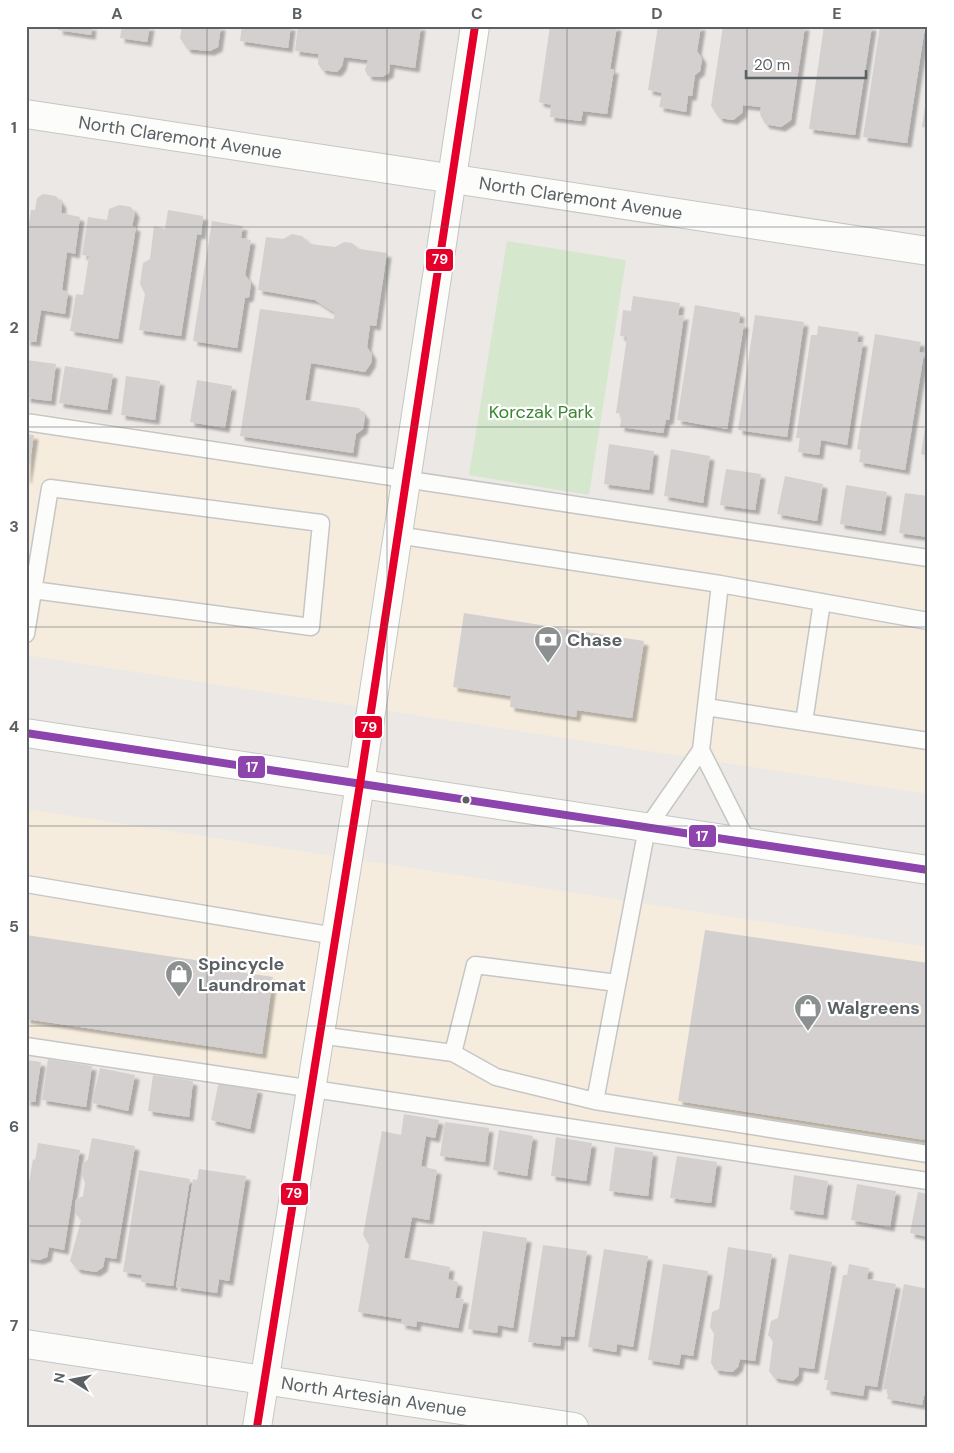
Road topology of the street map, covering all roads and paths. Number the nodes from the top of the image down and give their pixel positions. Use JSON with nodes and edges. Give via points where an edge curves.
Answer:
{"nodes":[{"id":1,"x":475,"y":26,"type":"edge"},
{"id":2,"x":26,"y":114,"type":"edge"},
{"id":3,"x":452,"y":178,"type":"junction"},
{"id":4,"x":928,"y":251,"type":"edge"},
{"id":5,"x":26,"y":422,"type":"edge"},
{"id":6,"x":406,"y":480,"type":"junction"},
{"id":7,"x":397,"y":535,"type":"junction"},
{"id":8,"x":928,"y":558,"type":"edge"},
{"id":9,"x":720,"y":584,"type":"junction"},
{"id":10,"x":33,"y":590,"type":"junction"},
{"id":11,"x":822,"y":602,"type":"junction"},
{"id":12,"x":928,"y":622,"type":"edge"},
{"id":13,"x":26,"y":634,"type":"edge"},
{"id":14,"x":706,"y":707,"type":"junction"},
{"id":15,"x":804,"y":722,"type":"junction"},
{"id":16,"x":26,"y":732,"type":"edge"},
{"id":17,"x":928,"y":741,"type":"edge"},
{"id":18,"x":700,"y":750,"type":"junction"},
{"id":19,"x":360,"y":784,"type":"junction"},
{"id":20,"x":648,"y":828,"type":"junction"},
{"id":21,"x":748,"y":843,"type":"junction"},
{"id":22,"x":928,"y":870,"type":"edge"},
{"id":23,"x":26,"y":884,"type":"edge"},
{"id":24,"x":335,"y":936,"type":"junction"},
{"id":25,"x":617,"y":983,"type":"junction"},
{"id":26,"x":319,"y":1034,"type":"junction"},
{"id":27,"x":26,"y":1046,"type":"edge"},
{"id":28,"x":453,"y":1053,"type":"junction"},
{"id":29,"x":311,"y":1089,"type":"junction"},
{"id":30,"x":595,"y":1101,"type":"junction"},
{"id":31,"x":928,"y":1154,"type":"edge"},
{"id":32,"x":928,"y":1181,"type":"edge"},
{"id":33,"x":26,"y":1344,"type":"edge"},
{"id":34,"x":265,"y":1380,"type":"junction"},
{"id":35,"x":258,"y":1427,"type":"edge"},
{"id":36,"x":574,"y":1427,"type":"edge"}],
"edges":[{"from":1,"to":3,"type":"street"},
{"from":2,"to":3,"type":"street","name":"North Claremont Avenue"},
{"from":3,"to":4,"type":"street","name":"North Claremont Avenue"},
{"from":3,"to":6,"type":"street"},
{"from":5,"to":6,"type":"lane"},
{"from":6,"to":7,"type":"street"},
{"from":6,"to":8,"type":"lane"},
{"from":7,"to":9,"type":"lane"},
{"from":7,"to":19,"type":"street"},
{"from":9,"to":11,"type":"lane"},
{"from":9,"to":14,"type":"lane"},
{"from":10,"to":10,"type":"lane","via":[[311,627],[321,523],[50,488]]},
{"from":10,"to":13,"type":"lane"},
{"from":11,"to":12,"type":"lane"},
{"from":11,"to":15,"type":"lane"},
{"from":14,"to":15,"type":"lane"},
{"from":14,"to":18,"type":"lane"},
{"from":15,"to":17,"type":"lane"},
{"from":16,"to":19,"type":"street"},
{"from":18,"to":20,"type":"lane"},
{"from":18,"to":21,"type":"lane"},
{"from":19,"to":20,"type":"street"},
{"from":19,"to":24,"type":"street"},
{"from":20,"to":21,"type":"street"},
{"from":20,"to":25,"type":"lane"},
{"from":21,"to":22,"type":"street"},
{"from":23,"to":24,"type":"lane"},
{"from":24,"to":26,"type":"street"},
{"from":25,"to":28,"type":"lane","via":[[476,965]]},
{"from":25,"to":30,"type":"lane"},
{"from":26,"to":28,"type":"lane"},
{"from":26,"to":29,"type":"street"},
{"from":27,"to":29,"type":"lane"},
{"from":28,"to":30,"type":"lane","via":[[496,1077]]},
{"from":29,"to":32,"type":"lane"},
{"from":29,"to":34,"type":"street"},
{"from":30,"to":31,"type":"lane"},
{"from":33,"to":34,"type":"street","name":"North Artesian Avenue"},
{"from":34,"to":35,"type":"street"},
{"from":34,"to":36,"type":"street","name":"North Artesian Avenue"}]}
